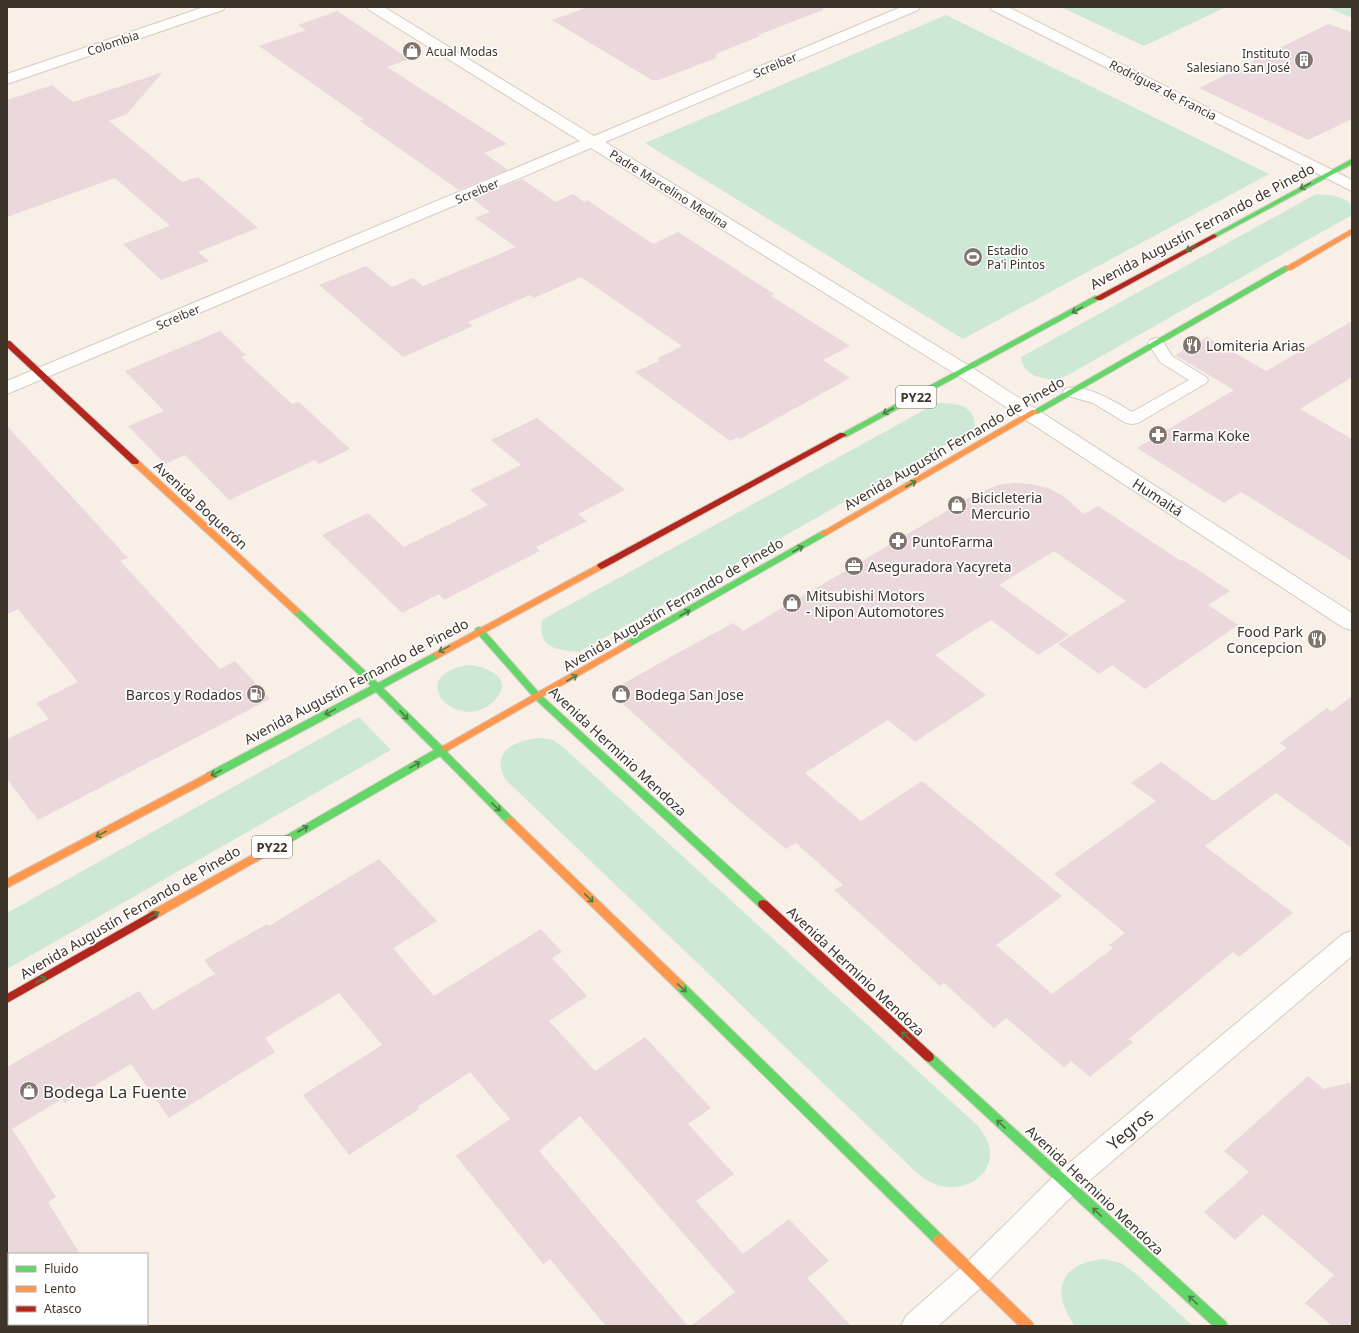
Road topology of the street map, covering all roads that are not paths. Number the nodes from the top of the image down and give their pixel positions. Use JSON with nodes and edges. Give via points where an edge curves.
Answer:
{"nodes":[{"id":1,"x":218,"y":7,"type":"edge"},
{"id":2,"x":374,"y":7,"type":"edge"},
{"id":3,"x":913,"y":7,"type":"edge"},
{"id":4,"x":997,"y":7,"type":"edge"},
{"id":5,"x":7,"y":79,"type":"edge"},
{"id":6,"x":593,"y":142,"type":"junction"},
{"id":7,"x":1352,"y":161,"type":"edge"},
{"id":8,"x":1328,"y":174,"type":"junction"},
{"id":9,"x":1352,"y":186,"type":"edge"},
{"id":10,"x":1352,"y":232,"type":"edge"},
{"id":11,"x":7,"y":343,"type":"edge"},
{"id":12,"x":1156,"y":343,"type":"junction"},
{"id":13,"x":964,"y":371,"type":"junction"},
{"id":14,"x":40,"y":375,"type":"junction"},
{"id":15,"x":7,"y":388,"type":"edge"},
{"id":16,"x":1071,"y":392,"type":"junction"},
{"id":17,"x":1033,"y":415,"type":"junction"},
{"id":18,"x":1352,"y":623,"type":"edge"},
{"id":19,"x":478,"y":630,"type":"junction"},
{"id":20,"x":377,"y":687,"type":"junction"},
{"id":21,"x":538,"y":697,"type":"junction"},
{"id":22,"x":439,"y":752,"type":"junction"},
{"id":23,"x":7,"y":884,"type":"edge"},
{"id":24,"x":1352,"y":941,"type":"edge"},
{"id":25,"x":7,"y":999,"type":"edge"},
{"id":26,"x":1066,"y":1183,"type":"junction"},
{"id":27,"x":975,"y":1274,"type":"junction"},
{"id":28,"x":916,"y":1326,"type":"edge"},
{"id":29,"x":1028,"y":1326,"type":"edge"},
{"id":30,"x":1222,"y":1326,"type":"edge"}],
"edges":[{"from":1,"to":5,"type":"street","name":"Colombia"},
{"from":2,"to":6,"type":"street","name":"Padre Marcelino Medina"},
{"from":3,"to":6,"type":"street","name":"Screiber"},
{"from":4,"to":8,"type":"street","name":"Rodríguez de Francia"},
{"from":6,"to":13,"type":"street","name":"Padre Marcelino Medina"},
{"from":6,"to":14,"type":"street","name":"Screiber"},
{"from":7,"to":8,"type":"main road","name":"Avenida Augustín Fernando de Pinedo","number":"PY22"},
{"from":8,"to":9,"type":"street","name":"Rodríguez de Francia"},
{"from":8,"to":13,"type":"main road","name":"Avenida Augustín Fernando de Pinedo","number":"PY22","one_way":true},
{"from":10,"to":12,"type":"main road","name":"Avenida Augustín Fernando de Pinedo","number":"PY22"},
{"from":11,"to":14,"type":"main road","name":"Avenida Boquerón"},
{"from":12,"to":16,"type":"main road","name":"Avenida Augustín Fernando de Pinedo","number":"PY22"},
{"from":12,"to":16,"type":"lane","via":[[1166,359],[1200,380],[1132,419],[1099,399]]},
{"from":13,"to":17,"type":"street","name":"Humaitá"},
{"from":13,"to":19,"type":"main road","name":"Avenida Augustín Fernando de Pinedo","number":"PY22","one_way":true},
{"from":14,"to":15,"type":"street","name":"Screiber"},
{"from":14,"to":20,"type":"main road","name":"Avenida Boquerón"},
{"from":16,"to":17,"type":"main road","name":"Avenida Augustín Fernando de Pinedo","number":"PY22"},
{"from":17,"to":18,"type":"street","name":"Humaitá"},
{"from":21,"to":17,"type":"main road","name":"Avenida Augustín Fernando de Pinedo","number":"PY22","one_way":true},
{"from":19,"to":20,"type":"main road","name":"Avenida Augustín Fernando de Pinedo","number":"PY22","one_way":true},
{"from":19,"to":21,"type":"main road","name":"Avenida Herminio Mendoza"},
{"from":20,"to":22,"type":"main road","one_way":true},
{"from":20,"to":23,"type":"main road","name":"Avenida Augustín Fernando de Pinedo","number":"PY22","one_way":true},
{"from":21,"to":22,"type":"main road","name":"Avenida Augustín Fernando de Pinedo","number":"PY22"},
{"from":26,"to":21,"type":"main road","name":"Avenida Herminio Mendoza","one_way":true},
{"from":25,"to":22,"type":"main road","name":"Avenida Augustín Fernando de Pinedo","number":"PY22","one_way":true},
{"from":22,"to":27,"type":"main road","one_way":true},
{"from":24,"to":26,"type":"street","name":"Yegros"},
{"from":26,"to":27,"type":"street","name":"Yegros"},
{"from":30,"to":26,"type":"main road","name":"Avenida Herminio Mendoza","one_way":true},
{"from":27,"to":28,"type":"street","name":"Yegros"},
{"from":27,"to":29,"type":"main road"}]}
